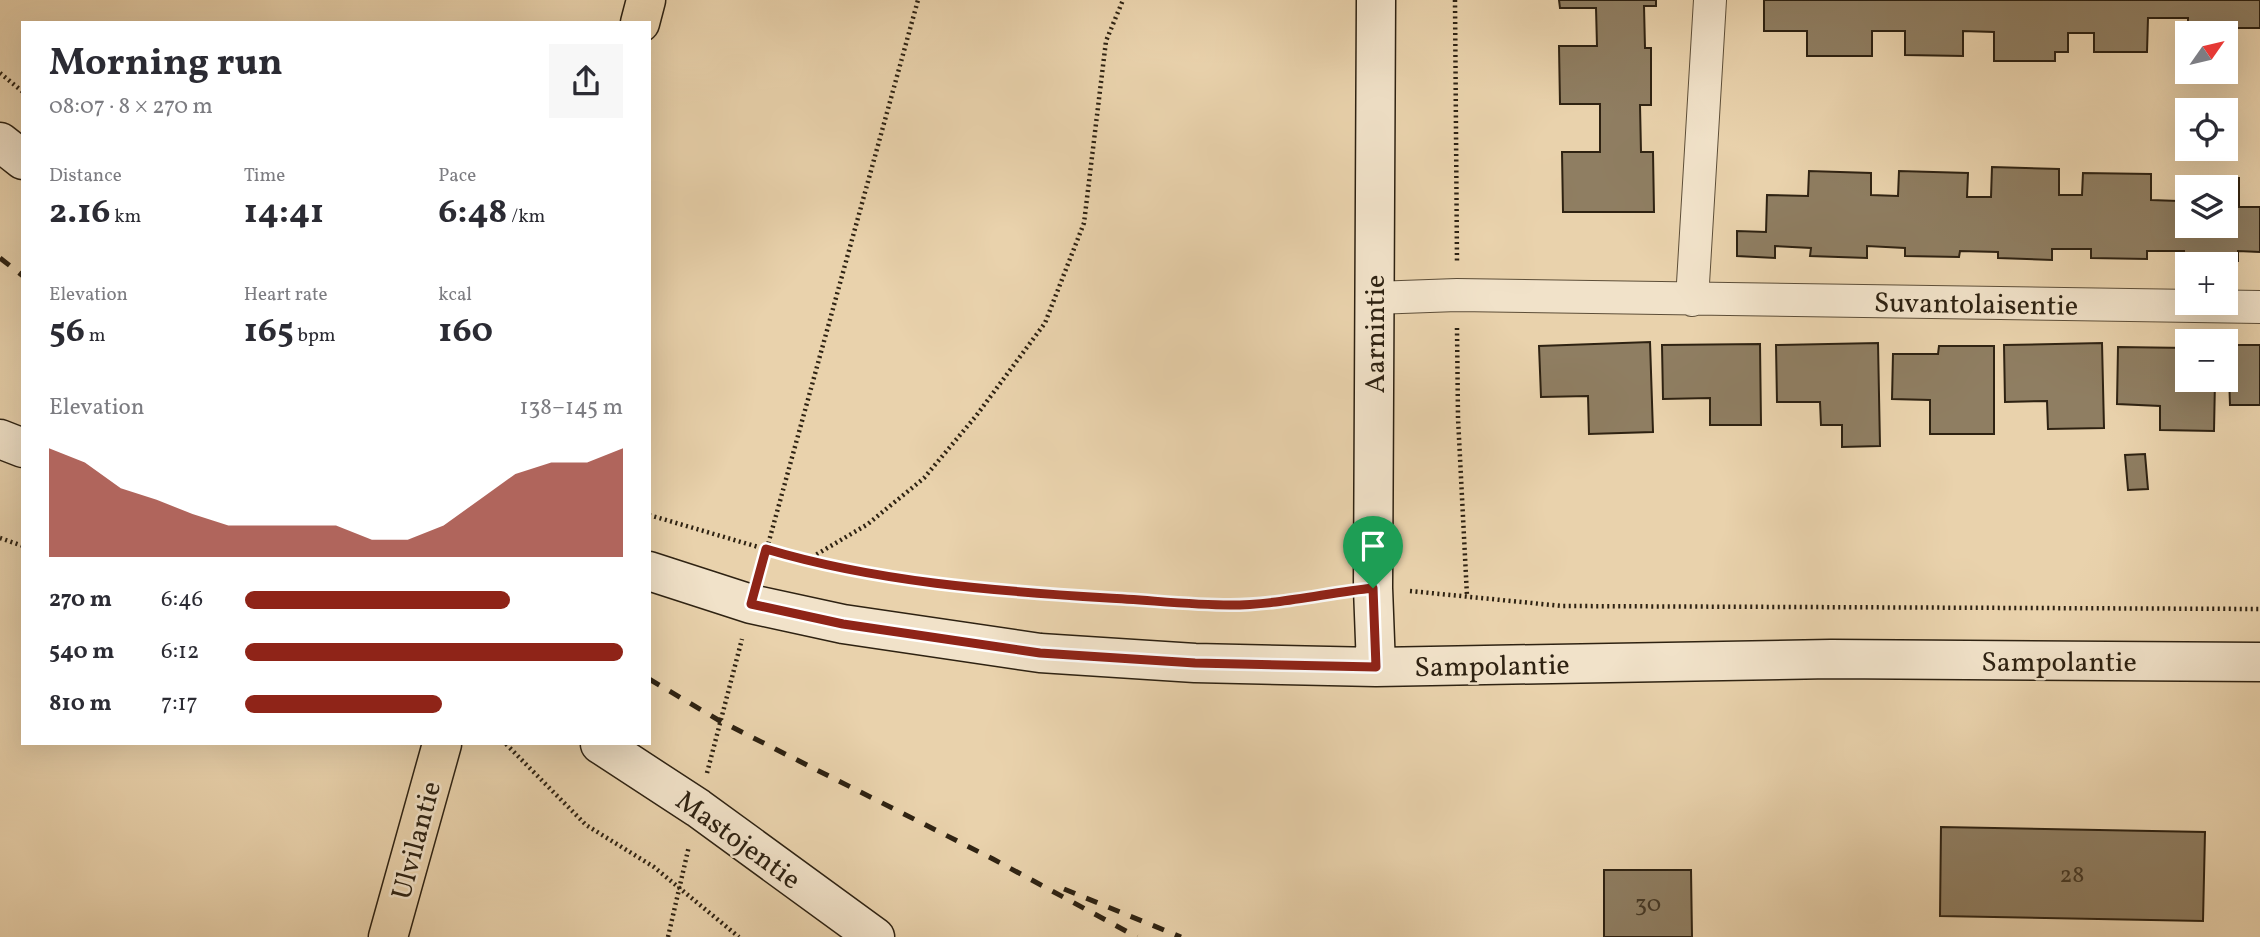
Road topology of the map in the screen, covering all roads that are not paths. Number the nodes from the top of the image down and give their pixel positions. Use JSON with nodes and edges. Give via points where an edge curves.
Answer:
{"nodes":[{"id":1,"x":646,"y":0,"type":"edge"},
{"id":2,"x":1376,"y":0,"type":"edge"},
{"id":3,"x":1710,"y":0,"type":"edge"},
{"id":4,"x":641,"y":21,"type":"edge"},
{"id":5,"x":0,"y":142,"type":"edge"},
{"id":6,"x":21,"y":158,"type":"edge"},
{"id":7,"x":1374,"y":298,"type":"junction"},
{"id":8,"x":1692,"y":300,"type":"junction"},
{"id":9,"x":2260,"y":307,"type":"edge"},
{"id":10,"x":0,"y":439,"type":"edge"},
{"id":11,"x":21,"y":447,"type":"edge"},
{"id":12,"x":651,"y":572,"type":"edge"},
{"id":13,"x":2260,"y":662,"type":"edge"},
{"id":14,"x":1376,"y":667,"type":"junction"},
{"id":15,"x":442,"y":745,"type":"edge"},
{"id":16,"x":602,"y":745,"type":"edge"},
{"id":17,"x":388,"y":937,"type":"edge"},
{"id":18,"x":875,"y":937,"type":"edge"}],
"edges":[{"from":1,"to":4,"type":"main road"},
{"from":2,"to":7,"type":"street","name":"Aarnintie"},
{"from":3,"to":8,"type":"street"},
{"from":5,"to":6,"type":"street"},
{"from":7,"to":8,"type":"street","name":"Suvantolaisentie","via":[[1457,295]]},
{"from":7,"to":14,"type":"street","name":"Aarnintie"},
{"from":8,"to":9,"type":"street","name":"Suvantolaisentie"},
{"from":10,"to":11,"type":"street"},
{"from":12,"to":14,"type":"street","name":"Sampolantie","via":[[751,604],[843,624],[1040,653],[1195,663]]},
{"from":13,"to":14,"type":"street","name":"Sampolantie","via":[[1831,659]]},
{"from":15,"to":17,"type":"main road","name":"Ulvilantie"},
{"from":16,"to":18,"type":"street","name":"Mastojentie","via":[[698,808]]}]}
